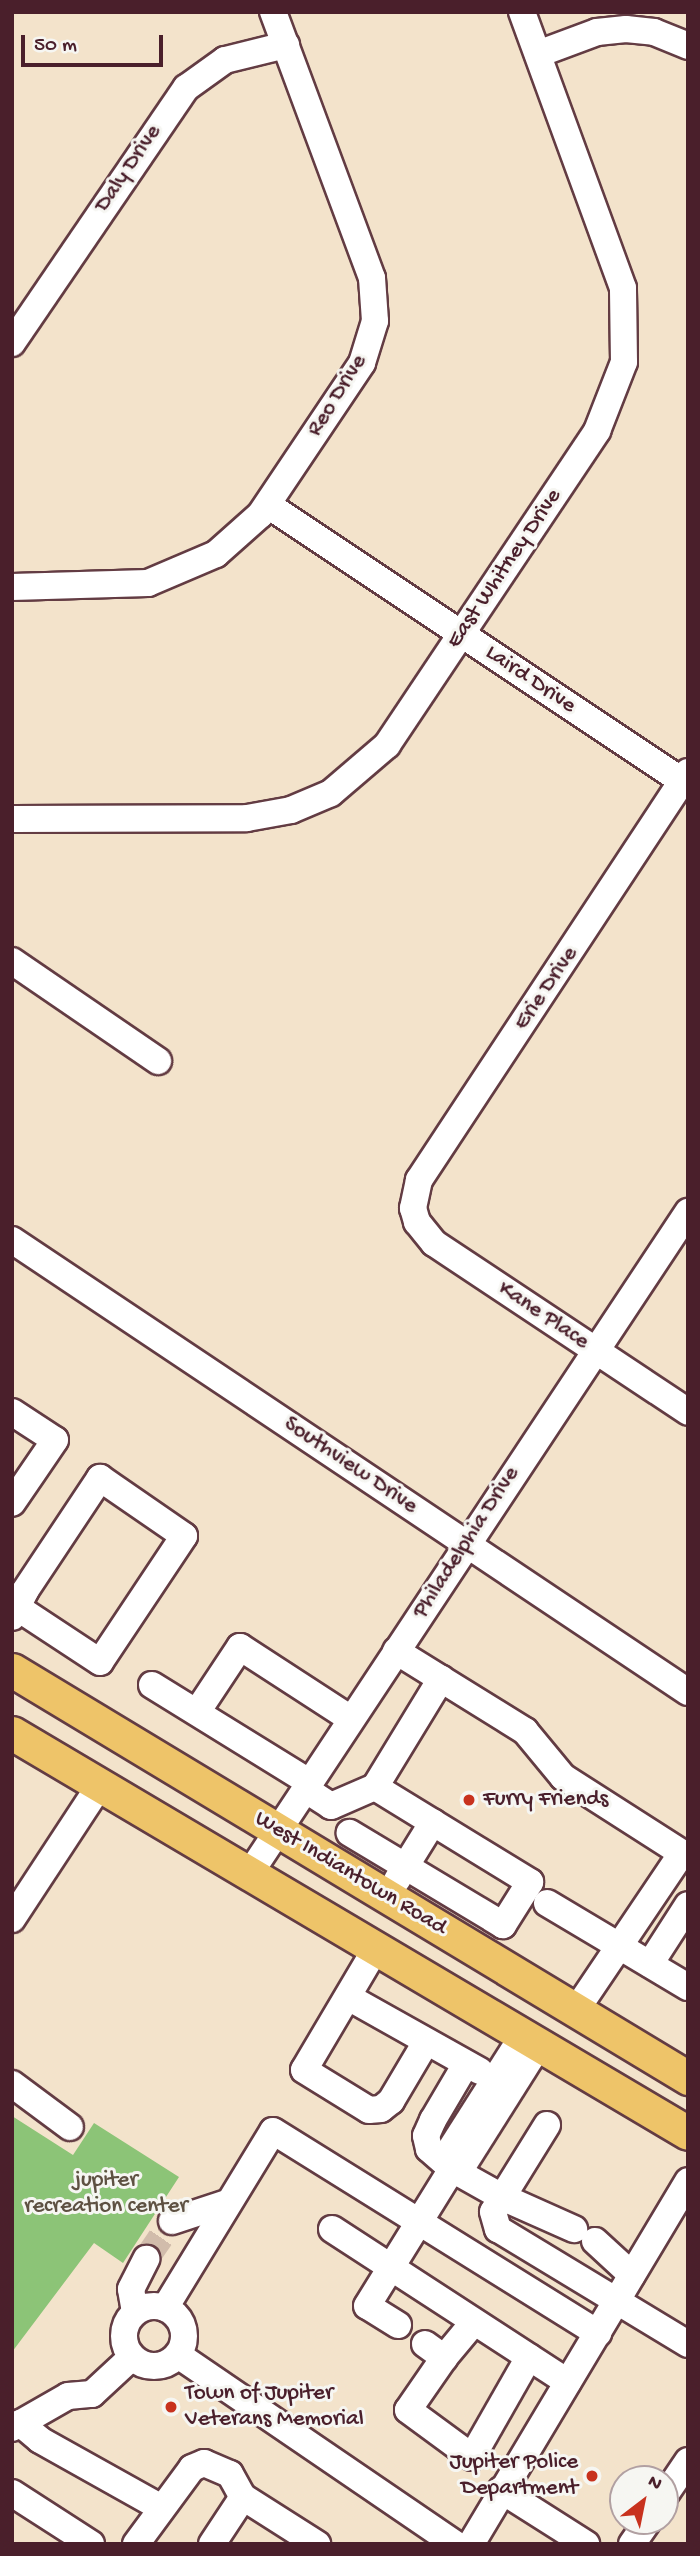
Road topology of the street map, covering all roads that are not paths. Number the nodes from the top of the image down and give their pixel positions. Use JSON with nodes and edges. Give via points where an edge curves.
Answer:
{"nodes":[{"id":1,"x":274,"y":12,"type":"edge"},
{"id":2,"x":522,"y":12,"type":"edge"},
{"id":3,"x":286,"y":45,"type":"junction"},
{"id":4,"x":688,"y":46,"type":"edge"},
{"id":5,"x":538,"y":54,"type":"junction"},
{"id":6,"x":12,"y":344,"type":"edge"},
{"id":7,"x":268,"y":505,"type":"junction"},
{"id":8,"x":12,"y":587,"type":"edge"},
{"id":9,"x":461,"y":634,"type":"junction"},
{"id":10,"x":687,"y":780,"type":"edge"},
{"id":11,"x":12,"y":820,"type":"edge"},
{"id":12,"x":12,"y":961,"type":"edge"},
{"id":13,"x":158,"y":1062,"type":"dead end"},
{"id":14,"x":413,"y":1208,"type":"joint"},
{"id":15,"x":688,"y":1212,"type":"edge"},
{"id":16,"x":12,"y":1240,"type":"edge"},
{"id":17,"x":595,"y":1350,"type":"junction"},
{"id":18,"x":12,"y":1412,"type":"edge"},
{"id":19,"x":688,"y":1412,"type":"edge"},
{"id":20,"x":12,"y":1503,"type":"edge"},
{"id":21,"x":466,"y":1544,"type":"junction"},
{"id":22,"x":15,"y":1612,"type":"edge"},
{"id":23,"x":396,"y":1651,"type":"junction"},
{"id":24,"x":12,"y":1670,"type":"edge"},
{"id":25,"x":441,"y":1679,"type":"junction"},
{"id":26,"x":152,"y":1685,"type":"dead end"},
{"id":27,"x":688,"y":1692,"type":"edge"},
{"id":28,"x":197,"y":1712,"type":"junction"},
{"id":29,"x":351,"y":1719,"type":"junction"},
{"id":30,"x":12,"y":1733,"type":"edge"},
{"id":31,"x":100,"y":1785,"type":"junction"},
{"id":32,"x":307,"y":1785,"type":"junction"},
{"id":33,"x":375,"y":1787,"type":"junction"},
{"id":34,"x":433,"y":1822,"type":"junction"},
{"id":35,"x":277,"y":1831,"type":"junction"},
{"id":36,"x":350,"y":1833,"type":"dead end"},
{"id":37,"x":405,"y":1866,"type":"junction"},
{"id":38,"x":248,"y":1876,"type":"junction"},
{"id":39,"x":387,"y":1897,"type":"junction"},
{"id":40,"x":547,"y":1902,"type":"dead end"},
{"id":41,"x":688,"y":1905,"type":"edge"},
{"id":42,"x":12,"y":1919,"type":"edge"},
{"id":43,"x":619,"y":1946,"type":"junction"},
{"id":44,"x":375,"y":1950,"type":"junction"},
{"id":45,"x":650,"y":1964,"type":"junction"},
{"id":46,"x":688,"y":1987,"type":"edge"},
{"id":47,"x":348,"y":1997,"type":"junction"},
{"id":48,"x":576,"y":2010,"type":"junction"},
{"id":49,"x":531,"y":2041,"type":"junction"},
{"id":50,"x":426,"y":2042,"type":"junction"},
{"id":51,"x":466,"y":2064,"type":"junction"},
{"id":52,"x":495,"y":2076,"type":"junction"},
{"id":53,"x":688,"y":2078,"type":"edge"},
{"id":54,"x":12,"y":2084,"type":"edge"},
{"id":55,"x":547,"y":2125,"type":"dead end"},
{"id":56,"x":70,"y":2127,"type":"dead end"},
{"id":57,"x":688,"y":2133,"type":"edge"},
{"id":58,"x":455,"y":2171,"type":"junction"},
{"id":59,"x":688,"y":2181,"type":"edge"},
{"id":60,"x":502,"y":2197,"type":"junction"},
{"id":61,"x":228,"y":2203,"type":"junction"},
{"id":62,"x":680,"y":2211,"type":"edge"},
{"id":63,"x":172,"y":2221,"type":"tunnel mouth"},
{"id":64,"x":419,"y":2221,"type":"junction"},
{"id":65,"x":332,"y":2230,"type":"dead end"},
{"id":66,"x":146,"y":2259,"type":"tunnel mouth"},
{"id":67,"x":389,"y":2269,"type":"junction"},
{"id":68,"x":632,"y":2275,"type":"junction"},
{"id":69,"x":617,"y":2301,"type":"junction"},
{"id":70,"x":165,"y":2308,"type":"junction"},
{"id":71,"x":135,"y":2312,"type":"junction"},
{"id":72,"x":474,"y":2322,"type":"junction"},
{"id":73,"x":398,"y":2325,"type":"dead end"},
{"id":74,"x":598,"y":2333,"type":"junction"},
{"id":75,"x":688,"y":2344,"type":"edge"},
{"id":76,"x":178,"y":2355,"type":"junction"},
{"id":77,"x":132,"y":2357,"type":"junction"},
{"id":78,"x":529,"y":2357,"type":"junction"},
{"id":79,"x":568,"y":2382,"type":"junction"},
{"id":80,"x":16,"y":2425,"type":"edge"},
{"id":81,"x":501,"y":2490,"type":"junction"},
{"id":82,"x":12,"y":2493,"type":"edge"},
{"id":83,"x":243,"y":2497,"type":"junction"},
{"id":84,"x":160,"y":2507,"type":"junction"},
{"id":85,"x":91,"y":2544,"type":"edge"},
{"id":86,"x":136,"y":2544,"type":"edge"},
{"id":87,"x":212,"y":2544,"type":"edge"},
{"id":88,"x":317,"y":2544,"type":"edge"},
{"id":89,"x":455,"y":2544,"type":"edge"},
{"id":90,"x":471,"y":2544,"type":"edge"},
{"id":91,"x":586,"y":2544,"type":"edge"}],
"edges":[{"from":1,"to":3,"type":"street","name":"Reo Drive"},
{"from":2,"to":5,"type":"street","name":"East Whitney Drive"},
{"from":3,"to":6,"type":"street","name":"Daly Drive","via":[[232,57],[186,88]]},
{"from":3,"to":7,"type":"street","name":"Reo Drive","via":[[368,263],[375,307],[362,363]]},
{"from":4,"to":5,"type":"street","via":[[654,33],[626,29],[597,33]]},
{"from":5,"to":9,"type":"street","name":"East Whitney Drive","via":[[617,266],[625,303],[624,362],[597,431]]},
{"from":7,"to":8,"type":"street","name":"Reo Drive","via":[[216,554],[163,579],[119,586]]},
{"from":7,"to":9,"type":"street","name":"Laird Drive"},
{"from":9,"to":10,"type":"street","name":"Laird Drive"},
{"from":9,"to":11,"type":"street","name":"East Whitney Drive","via":[[377,756],[331,793],[304,805],[247,818]]},
{"from":10,"to":14,"type":"street","name":"Erie Drive","via":[[419,1180]]},
{"from":12,"to":13,"type":"street"},
{"from":14,"to":17,"type":"street","name":"Kane Place","via":[[417,1222],[434,1243]]},
{"from":15,"to":17,"type":"street","name":"Philadelphia Drive"},
{"from":16,"to":21,"type":"street","name":"Southview Drive"},
{"from":17,"to":19,"type":"street","name":"Kane Place"},
{"from":17,"to":21,"type":"street","name":"Philadelphia Drive"},
{"from":18,"to":20,"type":"street","via":[[55,1440]]},
{"from":21,"to":23,"type":"street","name":"Philadelphia Drive"},
{"from":21,"to":27,"type":"street","name":"Southview Drive"},
{"from":22,"to":22,"type":"street","via":[[100,1478],[184,1536],[100,1662]]},
{"from":23,"to":25,"type":"street"},
{"from":23,"to":29,"type":"street","name":"Philadelphia Drive"},
{"from":24,"to":35,"type":"main road","name":"West Indiantown Road"},
{"from":25,"to":33,"type":"street"},
{"from":25,"to":43,"type":"street","via":[[525,1731],[563,1777],[682,1853]]},
{"from":26,"to":28,"type":"street"},
{"from":28,"to":29,"type":"street","via":[[240,1647]]},
{"from":28,"to":32,"type":"street"},
{"from":29,"to":32,"type":"street","name":"Philadelphia Drive"},
{"from":30,"to":31,"type":"main road"},
{"from":31,"to":38,"type":"main road"},
{"from":31,"to":42,"type":"street"},
{"from":32,"to":33,"type":"street","via":[[331,1806]]},
{"from":32,"to":35,"type":"street","name":"Philadelphia Drive"},
{"from":33,"to":34,"type":"street"},
{"from":34,"to":37,"type":"street"},
{"from":34,"to":37,"type":"street","via":[[530,1882],[502,1925]]},
{"from":35,"to":38,"type":"street","name":"Philadelphia Drive"},
{"from":35,"to":39,"type":"main road","name":"West Indiantown Road"},
{"from":36,"to":37,"type":"street"},
{"from":37,"to":39,"type":"street"},
{"from":38,"to":44,"type":"main road"},
{"from":39,"to":48,"type":"main road","name":"West Indiantown Road"},
{"from":40,"to":43,"type":"street"},
{"from":41,"to":45,"type":"street"},
{"from":43,"to":45,"type":"street"},
{"from":43,"to":48,"type":"street"},
{"from":44,"to":47,"type":"street"},
{"from":44,"to":49,"type":"main road"},
{"from":45,"to":46,"type":"street"},
{"from":47,"to":50,"type":"street"},
{"from":47,"to":50,"type":"street","via":[[304,2070],[369,2110],[381,2109],[391,2101]]},
{"from":48,"to":53,"type":"main road","name":"West Indiantown Road"},
{"from":49,"to":52,"type":"street"},
{"from":49,"to":57,"type":"main road"},
{"from":49,"to":58,"type":"street"},
{"from":50,"to":51,"type":"street"},
{"from":51,"to":52,"type":"street"},
{"from":51,"to":58,"type":"street","via":[[426,2136],[429,2149]]},
{"from":52,"to":58,"type":"street","via":[[450,2150]]},
{"from":54,"to":56,"type":"street"},
{"from":55,"to":60,"type":"street"},
{"from":58,"to":60,"type":"street"},
{"from":58,"to":64,"type":"street"},
{"from":59,"to":62,"type":"street"},
{"from":60,"to":68,"type":"street","via":[[585,2235]]},
{"from":60,"to":69,"type":"street","via":[[493,2212],[498,2229]]},
{"from":61,"to":63,"type":"street"},
{"from":61,"to":64,"type":"street","via":[[273,2131]]},
{"from":61,"to":70,"type":"street"},
{"from":62,"to":68,"type":"street"},
{"from":64,"to":67,"type":"street"},
{"from":64,"to":74,"type":"street"},
{"from":65,"to":67,"type":"street"},
{"from":66,"to":71,"type":"street","via":[[131,2289]]},
{"from":67,"to":72,"type":"street"},
{"from":67,"to":73,"type":"street","via":[[367,2306]]},
{"from":68,"to":69,"type":"street"},
{"from":69,"to":74,"type":"street"},
{"from":69,"to":75,"type":"street"},
{"from":70,"to":71,"type":"street"},
{"from":70,"to":76,"type":"street","via":[[184,2329]]},
{"from":71,"to":77,"type":"street","via":[[123,2339]]},
{"from":72,"to":78,"type":"street"},
{"from":72,"to":78,"type":"street","via":[[434,2351],[408,2410],[472,2457]]},
{"from":74,"to":79,"type":"street"},
{"from":76,"to":77,"type":"street","via":[[159,2367]]},
{"from":76,"to":89,"type":"street"},
{"from":77,"to":80,"type":"street","via":[[92,2394],[68,2396]]},
{"from":78,"to":79,"type":"street"},
{"from":79,"to":81,"type":"street"},
{"from":80,"to":84,"type":"street"},
{"from":81,"to":90,"type":"street"},
{"from":81,"to":91,"type":"street"},
{"from":82,"to":85,"type":"street"},
{"from":83,"to":84,"type":"street","via":[[230,2473],[204,2463],[192,2468]]},
{"from":83,"to":87,"type":"street"},
{"from":83,"to":88,"type":"street"},
{"from":84,"to":86,"type":"street"}]}
